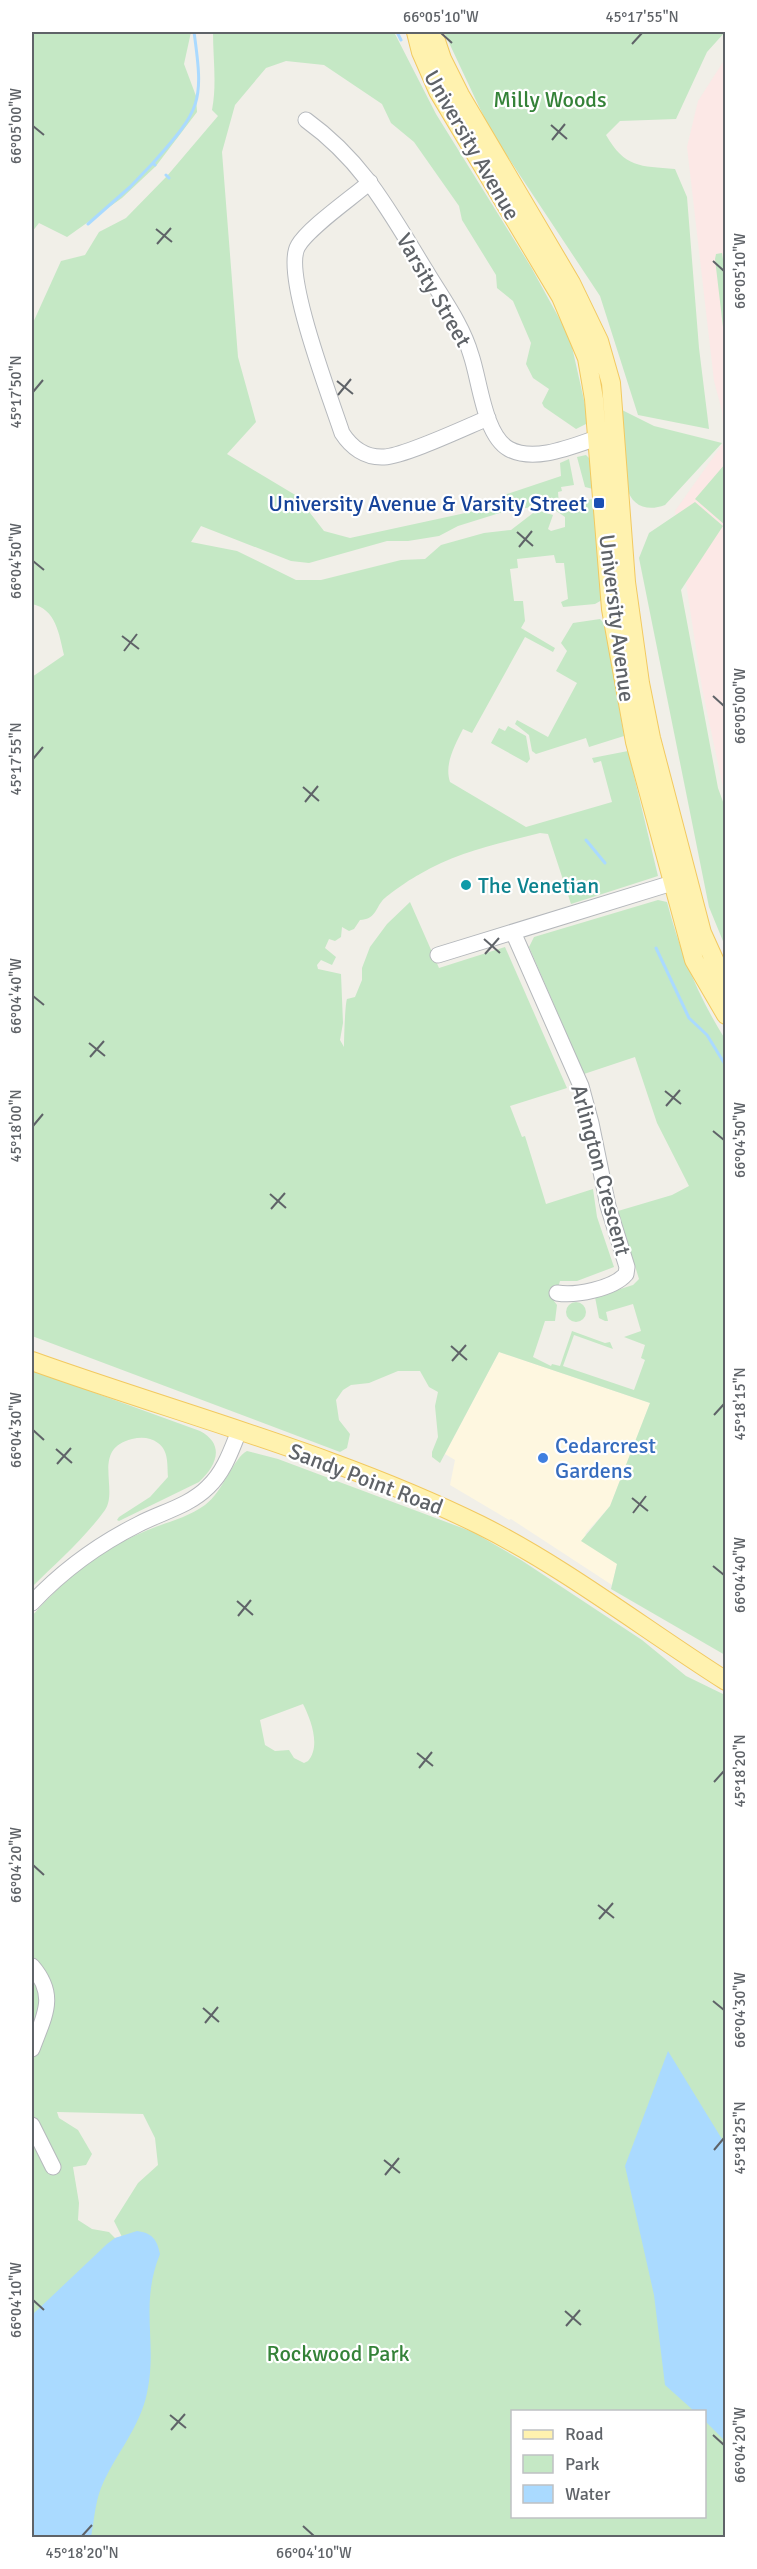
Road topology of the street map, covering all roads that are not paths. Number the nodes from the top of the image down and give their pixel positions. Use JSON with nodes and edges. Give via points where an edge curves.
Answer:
{"nodes":[{"id":1,"x":416,"y":32,"type":"edge"},
{"id":2,"x":433,"y":32,"type":"edge"},
{"id":3,"x":306,"y":120,"type":"dead end"},
{"id":4,"x":370,"y":182,"type":"junction"},
{"id":5,"x":488,"y":418,"type":"junction"},
{"id":6,"x":606,"y":435,"type":"junction"},
{"id":7,"x":680,"y":880,"type":"junction"},
{"id":8,"x":513,"y":932,"type":"junction"},
{"id":9,"x":438,"y":955,"type":"dead end"},
{"id":10,"x":726,"y":986,"type":"edge"},
{"id":11,"x":726,"y":1015,"type":"edge"},
{"id":12,"x":557,"y":1293,"type":"dead end"},
{"id":13,"x":32,"y":1361,"type":"edge"},
{"id":14,"x":239,"y":1431,"type":"junction"},
{"id":15,"x":32,"y":1603,"type":"edge"},
{"id":16,"x":726,"y":1681,"type":"edge"},
{"id":17,"x":32,"y":1966,"type":"edge"},
{"id":18,"x":32,"y":2049,"type":"edge"},
{"id":19,"x":32,"y":2126,"type":"edge"},
{"id":20,"x":52,"y":2167,"type":"dead end"}],
"edges":[{"from":1,"to":6,"type":"main road","name":"University Avenue","via":[[438,91],[561,297],[580,338]]},
{"from":2,"to":6,"type":"main road","name":"University Avenue","via":[[460,95],[593,325],[610,383]]},
{"from":3,"to":4,"type":"street","name":"Varsity Street","via":[[333,140]]},
{"from":4,"to":5,"type":"street","name":"Varsity Street","via":[[459,325]]},
{"from":4,"to":5,"type":"street","via":[[299,243],[294,261],[300,302],[342,433],[354,448],[384,457]]},
{"from":5,"to":6,"type":"street","name":"Varsity Street","via":[[499,440],[516,452],[545,453]]},
{"from":6,"to":7,"type":"main road","name":"University Avenue","via":[[634,647]]},
{"from":7,"to":8,"type":"street"},
{"from":7,"to":10,"type":"main road","name":"University Avenue"},
{"from":7,"to":11,"type":"main road","name":"University Avenue","via":[[694,960]]},
{"from":8,"to":9,"type":"street"},
{"from":8,"to":12,"type":"street","name":"Arlington Crescent","via":[[580,1086],[610,1216],[627,1267],[626,1274],[617,1282],[575,1295]]},
{"from":13,"to":14,"type":"main road","name":"Sandy Point Road"},
{"from":14,"to":15,"type":"street","via":[[226,1463],[198,1496],[97,1548],[58,1577]]},
{"from":14,"to":16,"type":"main road","name":"Sandy Point Road","via":[[362,1475],[482,1526]]},
{"from":17,"to":18,"type":"street","via":[[48,1997]]},
{"from":19,"to":20,"type":"street"}]}
